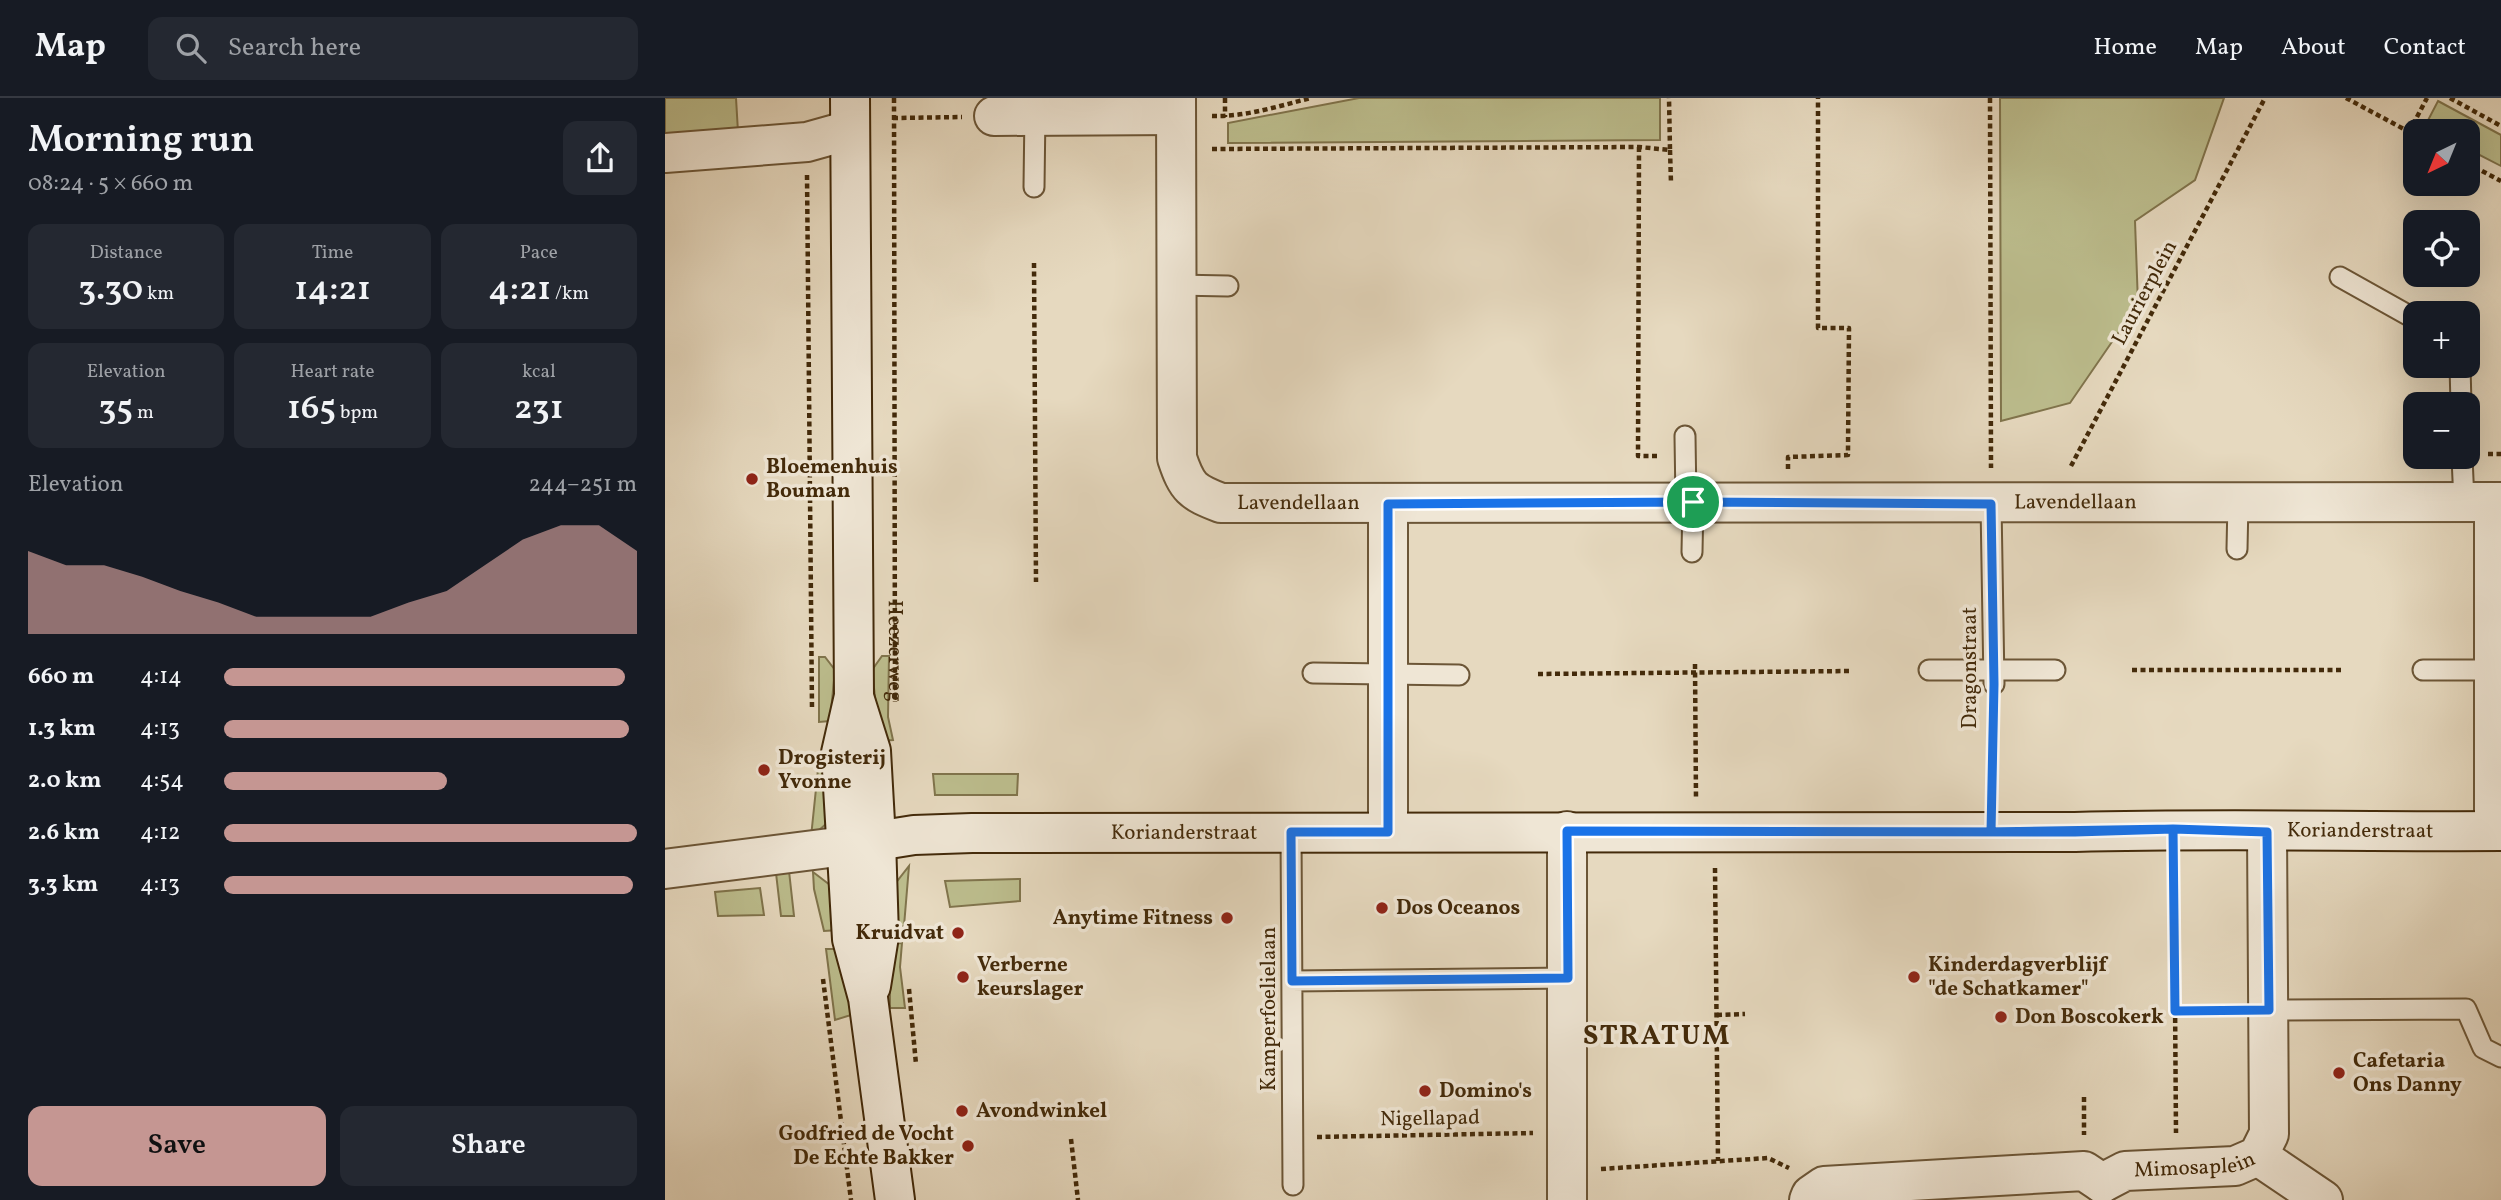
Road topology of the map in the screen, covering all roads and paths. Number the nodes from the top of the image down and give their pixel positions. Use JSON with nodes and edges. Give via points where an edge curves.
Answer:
{"nodes":[{"id":1,"x":894,"y":98,"type":"edge"},
{"id":2,"x":1225,"y":98,"type":"edge"},
{"id":3,"x":1311,"y":98,"type":"edge"},
{"id":4,"x":1669,"y":98,"type":"edge"},
{"id":5,"x":1818,"y":98,"type":"edge"},
{"id":6,"x":1990,"y":98,"type":"edge"},
{"id":7,"x":2265,"y":98,"type":"edge"},
{"id":8,"x":2346,"y":98,"type":"edge"},
{"id":9,"x":2427,"y":98,"type":"edge"},
{"id":10,"x":2449,"y":98,"type":"edge"},
{"id":11,"x":1035,"y":107,"type":"edge"},
{"id":12,"x":850,"y":114,"type":"edge"},
{"id":13,"x":994,"y":116,"type":"joint"},
{"id":14,"x":894,"y":117,"type":"junction"},
{"id":15,"x":1225,"y":117,"type":"junction"},
{"id":16,"x":2416,"y":119,"type":"edge"},
{"id":17,"x":1176,"y":121,"type":"edge"},
{"id":18,"x":2501,"y":126,"type":"edge"},
{"id":19,"x":2403,"y":129,"type":"edge"},
{"id":20,"x":1639,"y":146,"type":"junction"},
{"id":21,"x":1670,"y":150,"type":"junction"},
{"id":22,"x":665,"y":153,"type":"edge"},
{"id":23,"x":2480,"y":170,"type":"edge"},
{"id":24,"x":2501,"y":181,"type":"edge"},
{"id":25,"x":1671,"y":183,"type":"dead end"},
{"id":26,"x":1034,"y":187,"type":"dead end"},
{"id":27,"x":1034,"y":263,"type":"dead end"},
{"id":28,"x":2340,"y":277,"type":"dead end"},
{"id":29,"x":1176,"y":285,"type":"junction"},
{"id":30,"x":1228,"y":286,"type":"dead end"},
{"id":31,"x":2403,"y":312,"type":"edge"},
{"id":32,"x":1685,"y":436,"type":"dead end"},
{"id":33,"x":1848,"y":451,"type":"dead end"},
{"id":34,"x":1685,"y":457,"type":"junction"},
{"id":35,"x":2468,"y":469,"type":"edge"},
{"id":36,"x":1689,"y":502,"type":"junction"},
{"id":37,"x":2052,"y":502,"type":"junction"},
{"id":38,"x":2238,"y":502,"type":"junction"},
{"id":39,"x":2486,"y":502,"type":"edge"},
{"id":40,"x":1388,"y":504,"type":"junction"},
{"id":41,"x":1991,"y":504,"type":"junction"},
{"id":42,"x":2237,"y":549,"type":"dead end"},
{"id":43,"x":1692,"y":552,"type":"dead end"},
{"id":44,"x":1036,"y":582,"type":"dead end"},
{"id":45,"x":2498,"y":603,"type":"edge"},
{"id":46,"x":1695,"y":664,"type":"dead end"},
{"id":47,"x":1929,"y":670,"type":"dead end"},
{"id":48,"x":2055,"y":670,"type":"dead end"},
{"id":49,"x":2132,"y":670,"type":"dead end"},
{"id":50,"x":2343,"y":670,"type":"dead end"},
{"id":51,"x":2423,"y":670,"type":"dead end"},
{"id":52,"x":2494,"y":670,"type":"junction"},
{"id":53,"x":1852,"y":671,"type":"dead end"},
{"id":54,"x":1695,"y":672,"type":"junction"},
{"id":55,"x":1313,"y":673,"type":"dead end"},
{"id":56,"x":1388,"y":674,"type":"junction"},
{"id":57,"x":1538,"y":674,"type":"dead end"},
{"id":58,"x":1459,"y":675,"type":"dead end"},
{"id":59,"x":1994,"y":677,"type":"junction"},
{"id":60,"x":896,"y":709,"type":"dead end"},
{"id":61,"x":1695,"y":778,"type":"dead end"},
{"id":62,"x":2173,"y":829,"type":"junction"},
{"id":63,"x":1567,"y":831,"type":"junction"},
{"id":64,"x":1715,"y":831,"type":"junction"},
{"id":65,"x":2498,"y":831,"type":"edge"},
{"id":66,"x":1291,"y":832,"type":"junction"},
{"id":67,"x":1388,"y":832,"type":"junction"},
{"id":68,"x":1991,"y":832,"type":"junction"},
{"id":69,"x":2267,"y":832,"type":"junction"},
{"id":70,"x":861,"y":843,"type":"junction"},
{"id":71,"x":665,"y":869,"type":"edge"},
{"id":72,"x":1568,"y":978,"type":"junction"},
{"id":73,"x":1292,"y":981,"type":"junction"},
{"id":74,"x":909,"y":988,"type":"dead end"},
{"id":75,"x":2269,"y":1010,"type":"junction"},
{"id":76,"x":2175,"y":1011,"type":"junction"},
{"id":77,"x":1745,"y":1014,"type":"dead end"},
{"id":78,"x":1717,"y":1015,"type":"junction"},
{"id":79,"x":2501,"y":1058,"type":"edge"},
{"id":80,"x":917,"y":1067,"type":"dead end"},
{"id":81,"x":2176,"y":1094,"type":"dead end"},
{"id":82,"x":1569,"y":1132,"type":"junction"},
{"id":83,"x":1293,"y":1137,"type":"junction"},
{"id":84,"x":1071,"y":1139,"type":"dead end"},
{"id":85,"x":2258,"y":1156,"type":"junction"},
{"id":86,"x":1718,"y":1161,"type":"junction"},
{"id":87,"x":1293,"y":1185,"type":"dead end"},
{"id":88,"x":1567,"y":1185,"type":"edge"},
{"id":89,"x":2099,"y":1192,"type":"edge"},
{"id":90,"x":1816,"y":1193,"type":"edge"},
{"id":91,"x":895,"y":1200,"type":"edge"},
{"id":92,"x":1078,"y":1200,"type":"edge"},
{"id":93,"x":2323,"y":1200,"type":"edge"}],
"edges":[{"from":1,"to":14,"type":"path","name":"Heezerweg"},
{"from":2,"to":15,"type":"path"},
{"from":3,"to":15,"type":"path"},
{"from":4,"to":21,"type":"path"},
{"from":5,"to":33,"type":"path","via":[[1818,328],[1849,328]]},
{"from":6,"to":41,"type":"path"},
{"from":7,"to":37,"type":"path","name":"Laurierplein"},
{"from":8,"to":19,"type":"path"},
{"from":9,"to":16,"type":"path"},
{"from":10,"to":18,"type":"path"},
{"from":11,"to":13,"type":"street"},
{"from":11,"to":17,"type":"street"},
{"from":11,"to":26,"type":"lane"},
{"from":12,"to":14,"type":"path"},
{"from":12,"to":22,"type":"street","via":[[807,142]]},
{"from":12,"to":70,"type":"street","name":"Heezerweg","via":[[854,696],[841,753]]},
{"from":13,"to":14,"type":"path"},
{"from":14,"to":60,"type":"path","name":"Heezerweg"},
{"from":15,"to":17,"type":"path"},
{"from":17,"to":20,"type":"path"},
{"from":17,"to":29,"type":"street","name":"Lavendellaan"},
{"from":20,"to":21,"type":"path"},
{"from":20,"to":34,"type":"path","via":[[1638,456]]},
{"from":21,"to":25,"type":"path"},
{"from":23,"to":24,"type":"path"},
{"from":27,"to":44,"type":"path"},
{"from":28,"to":31,"type":"lane"},
{"from":29,"to":30,"type":"lane"},
{"from":29,"to":40,"type":"street","name":"Lavendellaan","via":[[1177,458],[1185,482],[1201,496],[1221,503]]},
{"from":32,"to":34,"type":"lane"},
{"from":34,"to":36,"type":"lane"},
{"from":35,"to":39,"type":"lane"},
{"from":36,"to":40,"type":"street","name":"Lavendellaan"},
{"from":36,"to":41,"type":"street","name":"Lavendellaan"},
{"from":36,"to":43,"type":"lane"},
{"from":37,"to":38,"type":"street","name":"Lavendellaan"},
{"from":37,"to":41,"type":"street","name":"Lavendellaan"},
{"from":38,"to":39,"type":"street","name":"Lavendellaan"},
{"from":38,"to":42,"type":"lane"},
{"from":39,"to":45,"type":"street"},
{"from":40,"to":56,"type":"street"},
{"from":41,"to":59,"type":"lane","name":"Dragonstraat"},
{"from":45,"to":52,"type":"street"},
{"from":46,"to":54,"type":"path"},
{"from":47,"to":59,"type":"lane"},
{"from":48,"to":59,"type":"lane"},
{"from":49,"to":50,"type":"path"},
{"from":51,"to":52,"type":"lane"},
{"from":52,"to":65,"type":"street"},
{"from":53,"to":54,"type":"path"},
{"from":54,"to":57,"type":"path"},
{"from":54,"to":61,"type":"path"},
{"from":55,"to":56,"type":"lane"},
{"from":56,"to":58,"type":"lane"},
{"from":56,"to":67,"type":"street"},
{"from":59,"to":68,"type":"path","name":"Dragonstraat"},
{"from":62,"to":68,"type":"street","name":"Korianderstraat"},
{"from":62,"to":69,"type":"street","name":"Korianderstraat"},
{"from":62,"to":76,"type":"path"},
{"from":63,"to":64,"type":"street","name":"Korianderstraat"},
{"from":63,"to":67,"type":"street","name":"Korianderstraat"},
{"from":63,"to":72,"type":"street"},
{"from":64,"to":68,"type":"street","name":"Korianderstraat"},
{"from":64,"to":78,"type":"path"},
{"from":65,"to":69,"type":"street","name":"Korianderstraat"},
{"from":66,"to":67,"type":"street","name":"Korianderstraat"},
{"from":66,"to":70,"type":"street","name":"Korianderstraat","via":[[972,833]]},
{"from":66,"to":73,"type":"lane","name":"Kamperfoelielaan"},
{"from":69,"to":75,"type":"street","name":"Mimosaplein"},
{"from":70,"to":71,"type":"street","name":"Korianderstraat"},
{"from":70,"to":91,"type":"street","name":"Heezerweg","via":[[852,939],[869,999]]},
{"from":72,"to":73,"type":"lane"},
{"from":72,"to":82,"type":"street"},
{"from":73,"to":83,"type":"lane","name":"Kamperfoelielaan"},
{"from":74,"to":80,"type":"path"},
{"from":75,"to":76,"type":"path"},
{"from":75,"to":79,"type":"lane","via":[[2466,1009],[2483,1048]]},
{"from":75,"to":85,"type":"street","name":"Mimosaplein","via":[[2269,1134]]},
{"from":76,"to":81,"type":"path"},
{"from":77,"to":78,"type":"path"},
{"from":78,"to":86,"type":"path"},
{"from":82,"to":83,"type":"path","name":"Nigellapad"},
{"from":82,"to":88,"type":"street"},
{"from":83,"to":87,"type":"lane","name":"Kamperfoelielaan"},
{"from":84,"to":92,"type":"path"},
{"from":85,"to":89,"type":"street","name":"Mimosaplein","via":[[2235,1166],[2125,1171]]},
{"from":85,"to":93,"type":"street"},
{"from":86,"to":88,"type":"path"},
{"from":86,"to":90,"type":"path","via":[[1768,1158]]},
{"from":89,"to":90,"type":"street","via":[[2084,1171]]}]}
